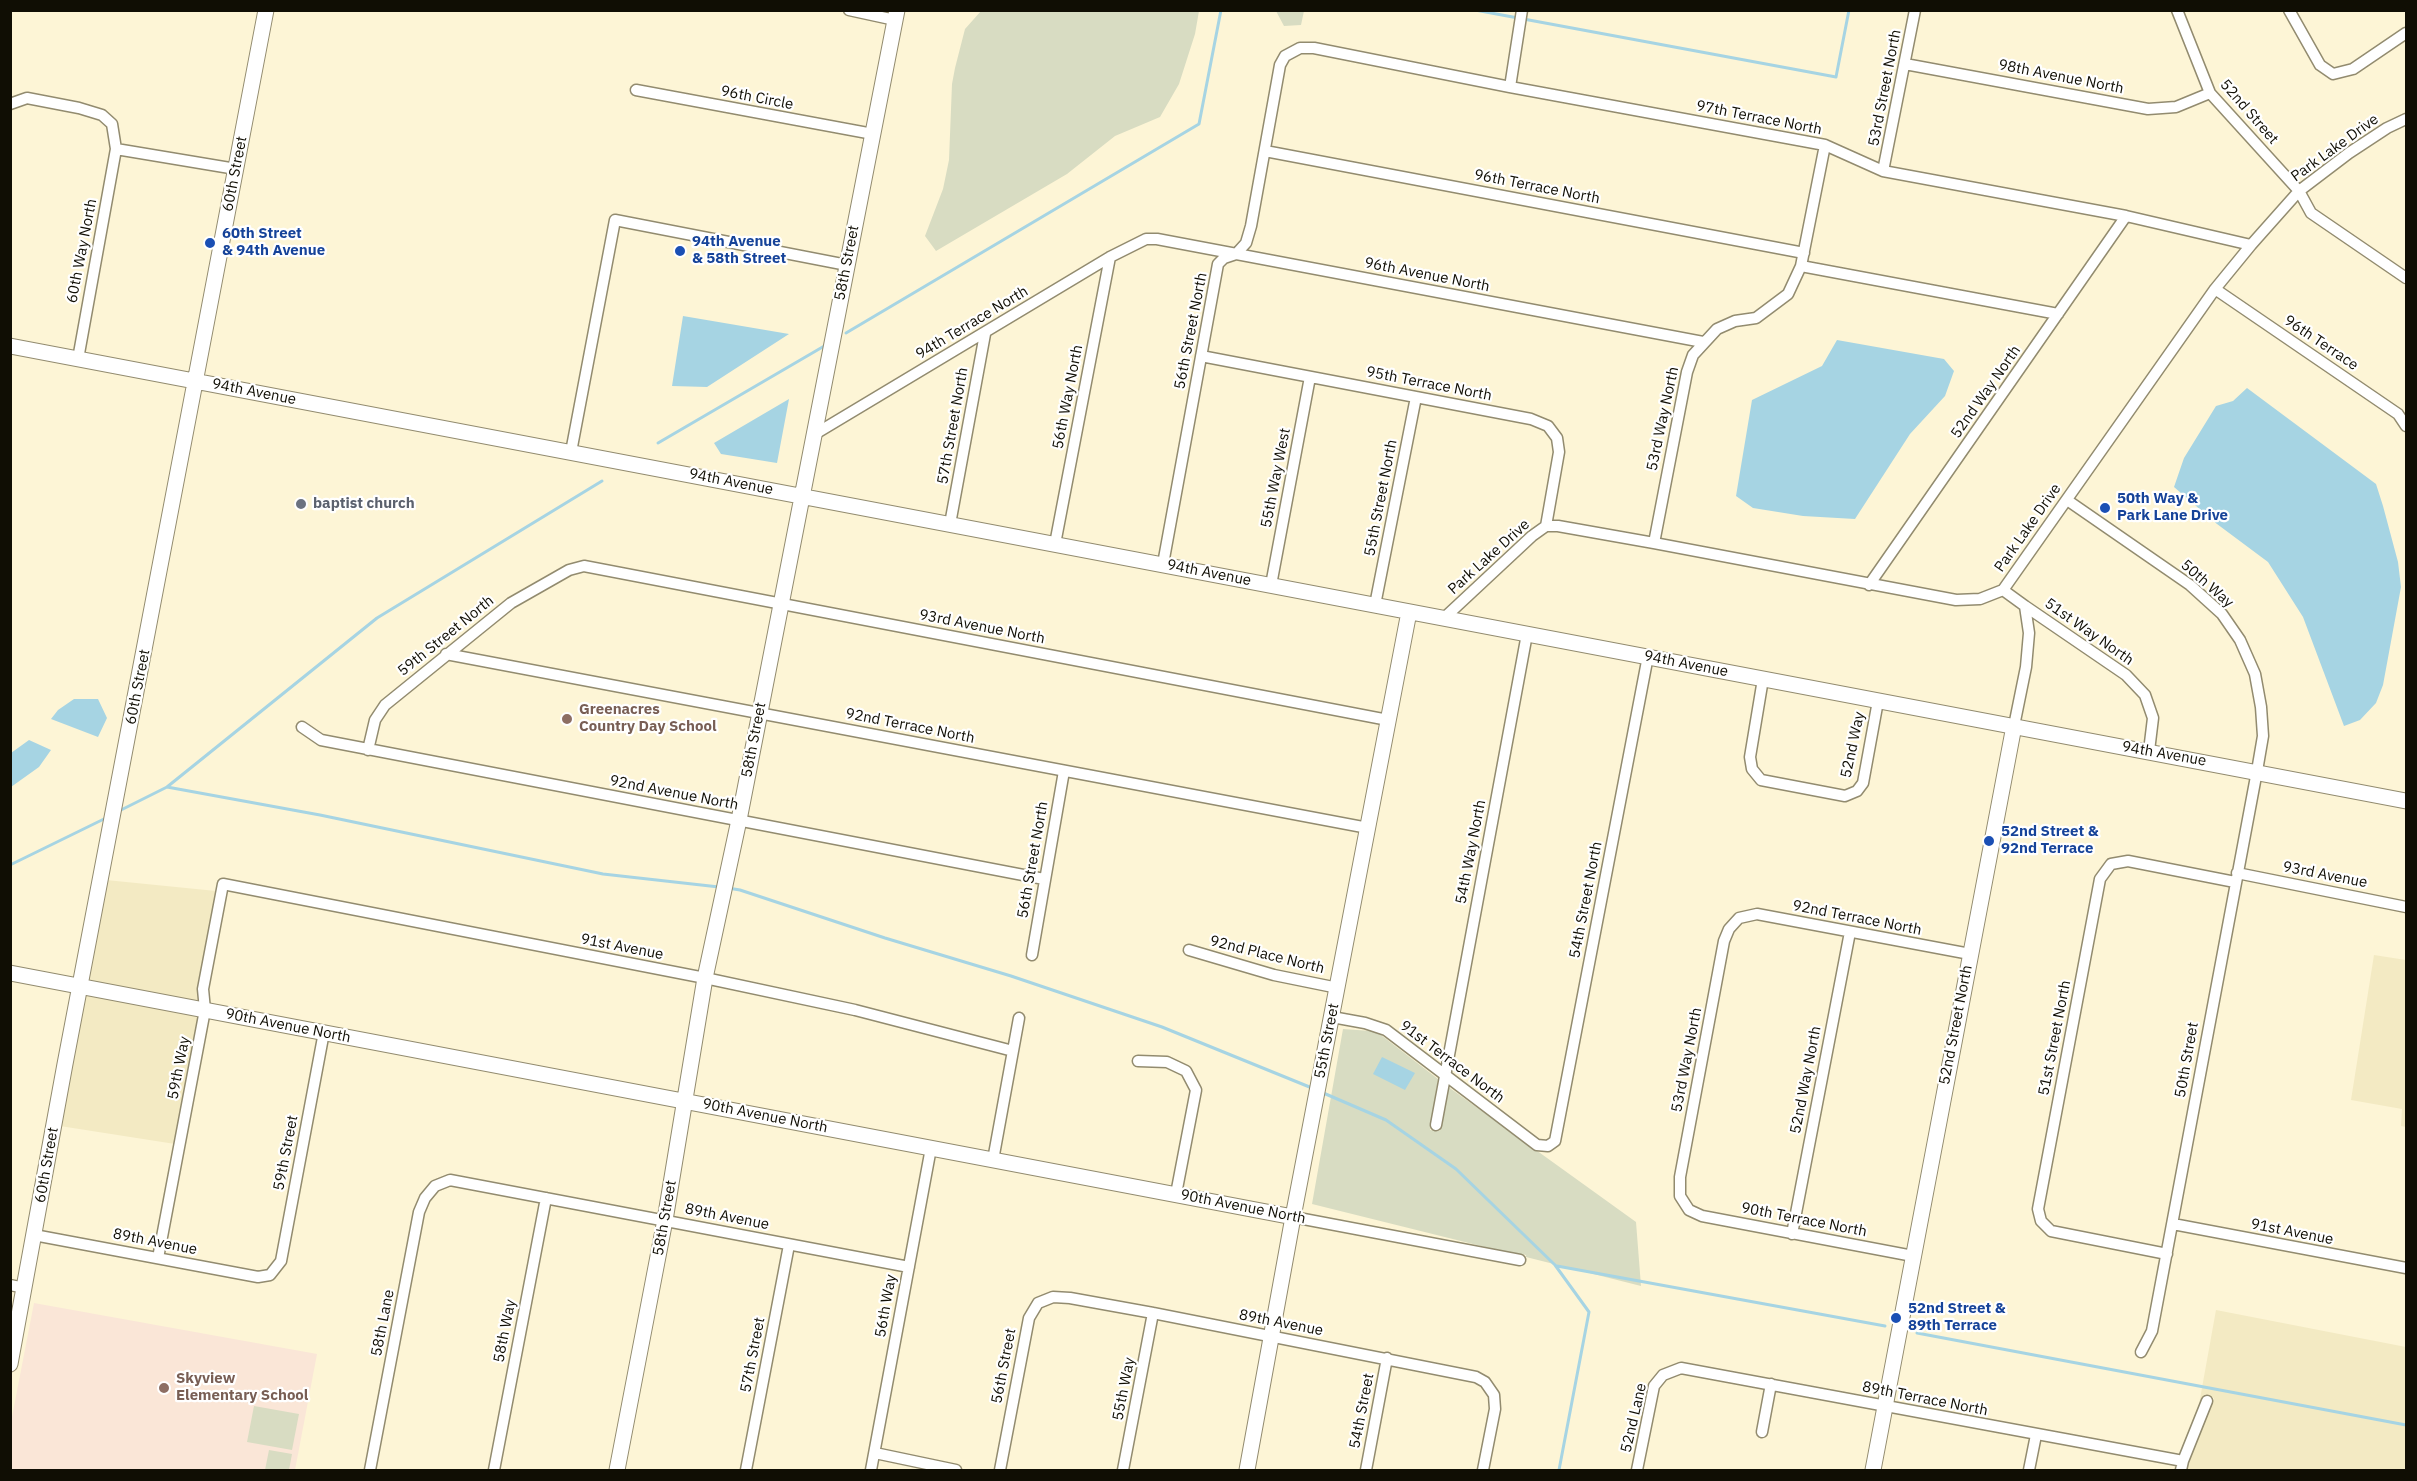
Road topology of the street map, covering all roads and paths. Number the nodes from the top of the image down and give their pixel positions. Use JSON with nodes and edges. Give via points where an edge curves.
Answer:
{"nodes":[{"id":1,"x":266,"y":10,"type":"edge"},
{"id":2,"x":849,"y":10,"type":"edge"},
{"id":3,"x":1522,"y":10,"type":"edge"},
{"id":4,"x":1915,"y":10,"type":"edge"},
{"id":5,"x":2177,"y":10,"type":"edge"},
{"id":6,"x":2292,"y":12,"type":"edge"},
{"id":7,"x":896,"y":15,"type":"edge"},
{"id":8,"x":2406,"y":33,"type":"edge"},
{"id":9,"x":1292,"y":51,"type":"joint"},
{"id":10,"x":1905,"y":64,"type":"junction"},
{"id":11,"x":1510,"y":87,"type":"junction"},
{"id":12,"x":636,"y":90,"type":"dead end"},
{"id":13,"x":2210,"y":93,"type":"junction"},
{"id":14,"x":11,"y":103,"type":"edge"},
{"id":15,"x":2406,"y":119,"type":"edge"},
{"id":16,"x":873,"y":134,"type":"junction"},
{"id":17,"x":1825,"y":146,"type":"junction"},
{"id":18,"x":116,"y":149,"type":"junction"},
{"id":19,"x":1265,"y":151,"type":"junction"},
{"id":20,"x":236,"y":169,"type":"junction"},
{"id":21,"x":1883,"y":171,"type":"junction"},
{"id":22,"x":2300,"y":192,"type":"junction"},
{"id":23,"x":2126,"y":216,"type":"junction"},
{"id":24,"x":1146,"y":239,"type":"joint"},
{"id":25,"x":2251,"y":245,"type":"junction"},
{"id":26,"x":1804,"y":253,"type":"junction"},
{"id":27,"x":1236,"y":254,"type":"junction"},
{"id":28,"x":1110,"y":257,"type":"junction"},
{"id":29,"x":847,"y":265,"type":"junction"},
{"id":30,"x":1801,"y":266,"type":"junction"},
{"id":31,"x":2406,"y":278,"type":"edge"},
{"id":32,"x":2215,"y":289,"type":"junction"},
{"id":33,"x":2058,"y":314,"type":"junction"},
{"id":34,"x":985,"y":334,"type":"junction"},
{"id":35,"x":1703,"y":342,"type":"junction"},
{"id":36,"x":10,"y":346,"type":"edge"},
{"id":37,"x":1201,"y":356,"type":"junction"},
{"id":38,"x":78,"y":359,"type":"junction"},
{"id":39,"x":1310,"y":377,"type":"junction"},
{"id":40,"x":196,"y":381,"type":"junction"},
{"id":41,"x":1416,"y":397,"type":"junction"},
{"id":42,"x":2406,"y":426,"type":"edge"},
{"id":43,"x":815,"y":434,"type":"junction"},
{"id":44,"x":570,"y":452,"type":"junction"},
{"id":45,"x":803,"y":495,"type":"junction"},
{"id":46,"x":2067,"y":500,"type":"junction"},
{"id":47,"x":951,"y":524,"type":"junction"},
{"id":48,"x":1546,"y":526,"type":"junction"},
{"id":49,"x":1055,"y":543,"type":"junction"},
{"id":50,"x":1654,"y":543,"type":"junction"},
{"id":51,"x":1162,"y":564,"type":"junction"},
{"id":52,"x":569,"y":570,"type":"joint"},
{"id":53,"x":1271,"y":585,"type":"junction"},
{"id":54,"x":1869,"y":585,"type":"junction"},
{"id":55,"x":2003,"y":590,"type":"junction"},
{"id":56,"x":780,"y":604,"type":"junction"},
{"id":57,"x":1375,"y":605,"type":"junction"},
{"id":58,"x":2025,"y":606,"type":"junction"},
{"id":59,"x":1409,"y":612,"type":"junction"},
{"id":60,"x":1443,"y":619,"type":"junction"},
{"id":61,"x":1527,"y":634,"type":"junction"},
{"id":62,"x":446,"y":654,"type":"junction"},
{"id":63,"x":1648,"y":656,"type":"junction"},
{"id":64,"x":1763,"y":679,"type":"junction"},
{"id":65,"x":1878,"y":701,"type":"junction"},
{"id":66,"x":759,"y":713,"type":"junction"},
{"id":67,"x":1388,"y":720,"type":"junction"},
{"id":68,"x":2014,"y":726,"type":"junction"},
{"id":69,"x":302,"y":727,"type":"dead end"},
{"id":70,"x":368,"y":750,"type":"junction"},
{"id":71,"x":2149,"y":751,"type":"junction"},
{"id":72,"x":1064,"y":771,"type":"junction"},
{"id":73,"x":2257,"y":771,"type":"junction"},
{"id":74,"x":2406,"y":801,"type":"edge"},
{"id":75,"x":739,"y":820,"type":"junction"},
{"id":76,"x":1368,"y":828,"type":"junction"},
{"id":77,"x":2111,"y":864,"type":"joint"},
{"id":78,"x":2236,"y":877,"type":"junction"},
{"id":79,"x":1044,"y":879,"type":"junction"},
{"id":80,"x":223,"y":884,"type":"joint"},
{"id":81,"x":2406,"y":907,"type":"edge"},
{"id":82,"x":1739,"y":918,"type":"joint"},
{"id":83,"x":1850,"y":932,"type":"junction"},
{"id":84,"x":1189,"y":950,"type":"dead end"},
{"id":85,"x":1970,"y":954,"type":"junction"},
{"id":86,"x":1032,"y":955,"type":"dead end"},
{"id":87,"x":10,"y":973,"type":"edge"},
{"id":88,"x":705,"y":978,"type":"junction"},
{"id":89,"x":81,"y":986,"type":"junction"},
{"id":90,"x":1338,"y":988,"type":"junction"},
{"id":91,"x":205,"y":1010,"type":"junction"},
{"id":92,"x":1332,"y":1017,"type":"junction"},
{"id":93,"x":1019,"y":1018,"type":"dead end"},
{"id":94,"x":324,"y":1032,"type":"junction"},
{"id":95,"x":1013,"y":1051,"type":"junction"},
{"id":96,"x":1138,"y":1061,"type":"dead end"},
{"id":97,"x":1444,"y":1076,"type":"junction"},
{"id":98,"x":685,"y":1101,"type":"junction"},
{"id":99,"x":1436,"y":1125,"type":"dead end"},
{"id":100,"x":1548,"y":1146,"type":"joint"},
{"id":101,"x":931,"y":1148,"type":"junction"},
{"id":102,"x":993,"y":1160,"type":"junction"},
{"id":103,"x":435,"y":1186,"type":"joint"},
{"id":104,"x":1176,"y":1194,"type":"junction"},
{"id":105,"x":546,"y":1198,"type":"junction"},
{"id":106,"x":1689,"y":1210,"type":"joint"},
{"id":107,"x":1293,"y":1217,"type":"junction"},
{"id":108,"x":665,"y":1220,"type":"junction"},
{"id":109,"x":2173,"y":1224,"type":"junction"},
{"id":110,"x":1792,"y":1234,"type":"junction"},
{"id":111,"x":34,"y":1235,"type":"junction"},
{"id":112,"x":789,"y":1245,"type":"junction"},
{"id":113,"x":2167,"y":1254,"type":"junction"},
{"id":114,"x":1913,"y":1256,"type":"junction"},
{"id":115,"x":158,"y":1258,"type":"junction"},
{"id":116,"x":1520,"y":1260,"type":"dead end"},
{"id":117,"x":909,"y":1267,"type":"junction"},
{"id":118,"x":2406,"y":1268,"type":"edge"},
{"id":119,"x":270,"y":1275,"type":"joint"},
{"id":120,"x":18,"y":1286,"type":"edge"},
{"id":121,"x":1070,"y":1298,"type":"joint"},
{"id":122,"x":1153,"y":1313,"type":"junction"},
{"id":123,"x":1273,"y":1337,"type":"junction"},
{"id":124,"x":2141,"y":1352,"type":"dead end"},
{"id":125,"x":1387,"y":1358,"type":"junction"},
{"id":126,"x":10,"y":1364,"type":"edge"},
{"id":127,"x":1663,"y":1375,"type":"joint"},
{"id":128,"x":1772,"y":1384,"type":"junction"},
{"id":129,"x":2207,"y":1401,"type":"dead end"},
{"id":130,"x":1885,"y":1406,"type":"junction"},
{"id":131,"x":1762,"y":1432,"type":"dead end"},
{"id":132,"x":2036,"y":1435,"type":"junction"},
{"id":133,"x":875,"y":1453,"type":"junction"},
{"id":134,"x":2182,"y":1466,"type":"edge"},
{"id":135,"x":370,"y":1470,"type":"edge"},
{"id":136,"x":494,"y":1470,"type":"edge"},
{"id":137,"x":617,"y":1470,"type":"edge"},
{"id":138,"x":746,"y":1470,"type":"edge"},
{"id":139,"x":871,"y":1470,"type":"edge"},
{"id":140,"x":956,"y":1470,"type":"edge"},
{"id":141,"x":1000,"y":1470,"type":"edge"},
{"id":142,"x":1123,"y":1470,"type":"edge"},
{"id":143,"x":1247,"y":1470,"type":"edge"},
{"id":144,"x":1366,"y":1470,"type":"edge"},
{"id":145,"x":1483,"y":1470,"type":"edge"},
{"id":146,"x":1637,"y":1470,"type":"edge"},
{"id":147,"x":1873,"y":1470,"type":"edge"},
{"id":148,"x":2030,"y":1470,"type":"edge"}],
"edges":[{"from":1,"to":20,"type":"street","name":"60th Street"},
{"from":2,"to":7,"type":"street"},
{"from":3,"to":11,"type":"street"},
{"from":4,"to":10,"type":"street","name":"53rd Street North"},
{"from":5,"to":13,"type":"street","name":"52nd Street"},
{"from":6,"to":8,"type":"street","via":[[2319,64],[2333,74],[2353,69]]},
{"from":7,"to":16,"type":"street","name":"58th Street"},
{"from":9,"to":11,"type":"street","name":"97th Terrace North","via":[[1314,48]]},
{"from":9,"to":19,"type":"street","name":"56th Street North","via":[[1280,65]]},
{"from":10,"to":13,"type":"street","name":"98th Avenue North","via":[[2148,109],[2176,107]]},
{"from":10,"to":21,"type":"street","name":"53rd Street North"},
{"from":11,"to":17,"type":"street","name":"97th Terrace North"},
{"from":12,"to":16,"type":"street","name":"96th Circle"},
{"from":13,"to":22,"type":"street","name":"52nd Street"},
{"from":14,"to":18,"type":"street","via":[[27,98],[102,115],[111,124]]},
{"from":15,"to":22,"type":"street","name":"Park Lake Drive","via":[[2349,153]]},
{"from":16,"to":29,"type":"street","name":"58th Street"},
{"from":17,"to":21,"type":"street","name":"97th Terrace North"},
{"from":17,"to":26,"type":"street","name":"53rd Way North"},
{"from":18,"to":20,"type":"street"},
{"from":18,"to":38,"type":"street","name":"60th Way North"},
{"from":19,"to":26,"type":"street","name":"96th Terrace North"},
{"from":19,"to":27,"type":"street","name":"56th Street North","via":[[1251,226],[1246,243]]},
{"from":20,"to":40,"type":"street","name":"60th Street"},
{"from":21,"to":23,"type":"street","name":"97th Terrace North"},
{"from":22,"to":25,"type":"street","name":"Park Lake Drive"},
{"from":22,"to":31,"type":"street","via":[[2311,213]]},
{"from":23,"to":25,"type":"street","name":"97th Terrace North"},
{"from":23,"to":33,"type":"street","name":"52nd Way North"},
{"from":24,"to":27,"type":"street","name":"96th Avenue North"},
{"from":24,"to":28,"type":"street","name":"94th Terrace North"},
{"from":25,"to":32,"type":"street","name":"Park Lake Drive"},
{"from":26,"to":30,"type":"street","name":"53rd Way North"},
{"from":27,"to":35,"type":"street","name":"96th Avenue North"},
{"from":27,"to":37,"type":"street","name":"56th Street North","via":[[1218,264]]},
{"from":28,"to":34,"type":"street","name":"94th Terrace North"},
{"from":28,"to":49,"type":"street","name":"56th Way North"},
{"from":29,"to":43,"type":"street","name":"58th Street"},
{"from":29,"to":44,"type":"street","via":[[615,220]]},
{"from":30,"to":33,"type":"street"},
{"from":30,"to":35,"type":"street","name":"53rd Way North","via":[[1788,294],[1773,307],[1756,318],[1717,329]]},
{"from":32,"to":42,"type":"street","name":"96th Terrace","via":[[2398,414]]},
{"from":32,"to":46,"type":"street","name":"Park Lake Drive"},
{"from":33,"to":54,"type":"street","name":"52nd Way North"},
{"from":34,"to":43,"type":"street","name":"94th Terrace North"},
{"from":34,"to":47,"type":"street","name":"57th Street North"},
{"from":35,"to":50,"type":"street","name":"53rd Way North","via":[[1687,372]]},
{"from":36,"to":38,"type":"street","name":"94th Avenue"},
{"from":37,"to":39,"type":"street","name":"95th Terrace North"},
{"from":37,"to":51,"type":"street","name":"56th Street North"},
{"from":38,"to":40,"type":"street","name":"94th Avenue"},
{"from":39,"to":41,"type":"street","name":"95th Terrace North"},
{"from":39,"to":53,"type":"street","name":"55th Way West"},
{"from":40,"to":44,"type":"street","name":"94th Avenue"},
{"from":40,"to":89,"type":"street","name":"60th Street"},
{"from":41,"to":48,"type":"street","name":"95th Terrace North","via":[[1531,419],[1548,426],[1557,438],[1559,452]]},
{"from":41,"to":57,"type":"street","name":"55th Street North"},
{"from":43,"to":45,"type":"street","name":"58th Street"},
{"from":44,"to":45,"type":"street","name":"94th Avenue"},
{"from":45,"to":47,"type":"street","name":"94th Avenue"},
{"from":45,"to":56,"type":"street","name":"58th Street"},
{"from":46,"to":55,"type":"street","name":"Park Lake Drive"},
{"from":46,"to":73,"type":"street","name":"50th Way","via":[[2190,585],[2222,614],[2240,640],[2255,674],[2263,736]]},
{"from":47,"to":49,"type":"street","name":"94th Avenue"},
{"from":48,"to":50,"type":"street","name":"Park Lake Drive"},
{"from":48,"to":60,"type":"street","name":"Park Lake Drive"},
{"from":49,"to":51,"type":"street","name":"94th Avenue"},
{"from":50,"to":54,"type":"street","name":"Park Lake Drive"},
{"from":51,"to":53,"type":"street","name":"94th Avenue"},
{"from":52,"to":56,"type":"street","name":"93rd Avenue North","via":[[584,566]]},
{"from":52,"to":62,"type":"street","name":"59th Street North","via":[[512,603]]},
{"from":53,"to":57,"type":"street","name":"94th Avenue"},
{"from":54,"to":55,"type":"street","name":"Park Lake Drive","via":[[1956,600],[1980,599]]},
{"from":55,"to":58,"type":"street"},
{"from":56,"to":66,"type":"street","name":"58th Street"},
{"from":56,"to":67,"type":"street","name":"93rd Avenue North"},
{"from":57,"to":59,"type":"street","name":"94th Avenue"},
{"from":58,"to":68,"type":"street","name":"52nd Street North","via":[[2029,633],[2026,668]]},
{"from":58,"to":71,"type":"street","name":"51st Way North","via":[[2126,675],[2145,695],[2153,718]]},
{"from":59,"to":60,"type":"street","name":"94th Avenue"},
{"from":59,"to":67,"type":"street","name":"55th Street"},
{"from":60,"to":61,"type":"street","name":"94th Avenue"},
{"from":61,"to":63,"type":"street","name":"94th Avenue"},
{"from":61,"to":97,"type":"street","name":"54th Way North"},
{"from":62,"to":66,"type":"street","name":"92nd Terrace North"},
{"from":62,"to":70,"type":"street","name":"59th Street North","via":[[385,705],[375,720]]},
{"from":63,"to":64,"type":"street","name":"94th Avenue"},
{"from":63,"to":100,"type":"street","name":"54th Street North","via":[[1555,1141]]},
{"from":64,"to":65,"type":"street","name":"94th Avenue"},
{"from":64,"to":65,"type":"street","name":"52nd Way","via":[[1750,757],[1752,769],[1761,780],[1845,796],[1857,791],[1863,783]]},
{"from":65,"to":68,"type":"street","name":"94th Avenue"},
{"from":66,"to":72,"type":"street","name":"92nd Terrace North"},
{"from":66,"to":75,"type":"street","name":"58th Street"},
{"from":67,"to":76,"type":"street","name":"55th Street"},
{"from":68,"to":71,"type":"street","name":"94th Avenue"},
{"from":68,"to":85,"type":"street","name":"52nd Street North"},
{"from":69,"to":70,"type":"street","name":"92nd Avenue North","via":[[321,740]]},
{"from":70,"to":75,"type":"street","name":"92nd Avenue North"},
{"from":71,"to":73,"type":"street","name":"94th Avenue"},
{"from":72,"to":76,"type":"street","name":"92nd Terrace North"},
{"from":72,"to":79,"type":"street","name":"56th Street North"},
{"from":73,"to":74,"type":"street","name":"94th Avenue"},
{"from":73,"to":78,"type":"street","name":"50th Street"},
{"from":75,"to":79,"type":"street","name":"92nd Avenue North"},
{"from":75,"to":88,"type":"street","name":"58th Street"},
{"from":76,"to":90,"type":"street","name":"55th Street"},
{"from":77,"to":78,"type":"street","name":"93rd Avenue","via":[[2128,861]]},
{"from":77,"to":113,"type":"street","name":"51st Street North","via":[[2100,879],[2038,1209],[2041,1221],[2051,1231]]},
{"from":78,"to":81,"type":"street","name":"93rd Avenue"},
{"from":78,"to":109,"type":"street","name":"50th Street"},
{"from":79,"to":86,"type":"street","name":"56th Street North"},
{"from":80,"to":88,"type":"street","name":"91st Avenue"},
{"from":80,"to":91,"type":"street","name":"59th Way","via":[[203,989]]},
{"from":82,"to":83,"type":"street","name":"92nd Terrace North","via":[[1756,914]]},
{"from":82,"to":106,"type":"street","name":"53rd Way North","via":[[1724,941],[1680,1177],[1680,1196]]},
{"from":83,"to":85,"type":"street","name":"92nd Terrace North"},
{"from":83,"to":110,"type":"street","name":"52nd Way North"},
{"from":84,"to":90,"type":"street","name":"92nd Place North","via":[[1274,975]]},
{"from":85,"to":114,"type":"street","name":"52nd Street North"},
{"from":87,"to":89,"type":"street","name":"90th Avenue North"},
{"from":88,"to":95,"type":"street","name":"91st Avenue","via":[[855,1010]]},
{"from":88,"to":98,"type":"street","name":"58th Street"},
{"from":89,"to":91,"type":"street","name":"90th Avenue North"},
{"from":89,"to":111,"type":"street","name":"60th Street"},
{"from":90,"to":92,"type":"street","name":"55th Street"},
{"from":91,"to":94,"type":"street","name":"90th Avenue North"},
{"from":91,"to":115,"type":"street","name":"59th Way"},
{"from":92,"to":97,"type":"street","name":"91st Terrace North","via":[[1386,1030]]},
{"from":92,"to":107,"type":"street","name":"55th Street"},
{"from":93,"to":95,"type":"street"},
{"from":94,"to":98,"type":"street","name":"90th Avenue North"},
{"from":94,"to":119,"type":"street","name":"59th Street","via":[[281,1261]]},
{"from":95,"to":102,"type":"street"},
{"from":96,"to":104,"type":"street","via":[[1167,1062],[1186,1071],[1196,1090]]},
{"from":97,"to":99,"type":"street","name":"54th Way North"},
{"from":97,"to":100,"type":"street","name":"91st Terrace North","via":[[1537,1145]]},
{"from":98,"to":101,"type":"street","name":"90th Avenue North"},
{"from":98,"to":108,"type":"street","name":"58th Street"},
{"from":101,"to":102,"type":"street","name":"90th Avenue North"},
{"from":101,"to":117,"type":"street","name":"56th Way"},
{"from":102,"to":104,"type":"street","name":"90th Avenue North"},
{"from":103,"to":105,"type":"street","name":"89th Avenue","via":[[450,1180]]},
{"from":103,"to":135,"type":"street","name":"58th Lane","via":[[419,1212]]},
{"from":104,"to":107,"type":"street","name":"90th Avenue North"},
{"from":105,"to":108,"type":"street","name":"89th Avenue"},
{"from":105,"to":136,"type":"street","name":"58th Way"},
{"from":106,"to":110,"type":"street","name":"90th Terrace North"},
{"from":107,"to":116,"type":"street","name":"90th Avenue North"},
{"from":107,"to":123,"type":"street","name":"55th Street"},
{"from":108,"to":112,"type":"street","name":"89th Avenue"},
{"from":108,"to":137,"type":"street","name":"58th Street"},
{"from":109,"to":113,"type":"street","name":"50th Street"},
{"from":109,"to":118,"type":"street","name":"91st Avenue"},
{"from":110,"to":114,"type":"street","name":"90th Terrace North"},
{"from":111,"to":115,"type":"street","name":"89th Avenue"},
{"from":111,"to":120,"type":"street","name":"60th Street"},
{"from":112,"to":117,"type":"street","name":"89th Avenue"},
{"from":112,"to":138,"type":"street","name":"57th Street"},
{"from":113,"to":124,"type":"street","name":"50th Street","via":[[2152,1331]]},
{"from":114,"to":130,"type":"street","name":"52nd Street North"},
{"from":115,"to":119,"type":"street","name":"89th Avenue","via":[[258,1277]]},
{"from":117,"to":133,"type":"street","name":"56th Way"},
{"from":120,"to":126,"type":"street","name":"60th Street"},
{"from":121,"to":122,"type":"street","name":"89th Avenue"},
{"from":121,"to":141,"type":"street","name":"56th Street","via":[[1053,1297],[1038,1304],[1029,1318]]},
{"from":122,"to":123,"type":"street","name":"89th Avenue"},
{"from":122,"to":142,"type":"street","name":"55th Way"},
{"from":123,"to":125,"type":"street","name":"89th Avenue"},
{"from":123,"to":143,"type":"street","name":"55th Street"},
{"from":125,"to":144,"type":"street","name":"54th Street"},
{"from":125,"to":145,"type":"street","name":"89th Avenue","via":[[1485,1382],[1494,1395],[1495,1409]]},
{"from":127,"to":128,"type":"street","name":"89th Terrace North","via":[[1681,1368]]},
{"from":127,"to":146,"type":"street","name":"52nd Lane","via":[[1654,1386]]},
{"from":128,"to":130,"type":"street","name":"89th Terrace North"},
{"from":128,"to":131,"type":"street"},
{"from":129,"to":134,"type":"street"},
{"from":130,"to":132,"type":"street","name":"89th Terrace North"},
{"from":130,"to":147,"type":"street","name":"52nd Street North"},
{"from":132,"to":134,"type":"street","name":"89th Terrace North"},
{"from":132,"to":148,"type":"street"},
{"from":133,"to":139,"type":"street","name":"56th Way"},
{"from":133,"to":140,"type":"street"}]}
